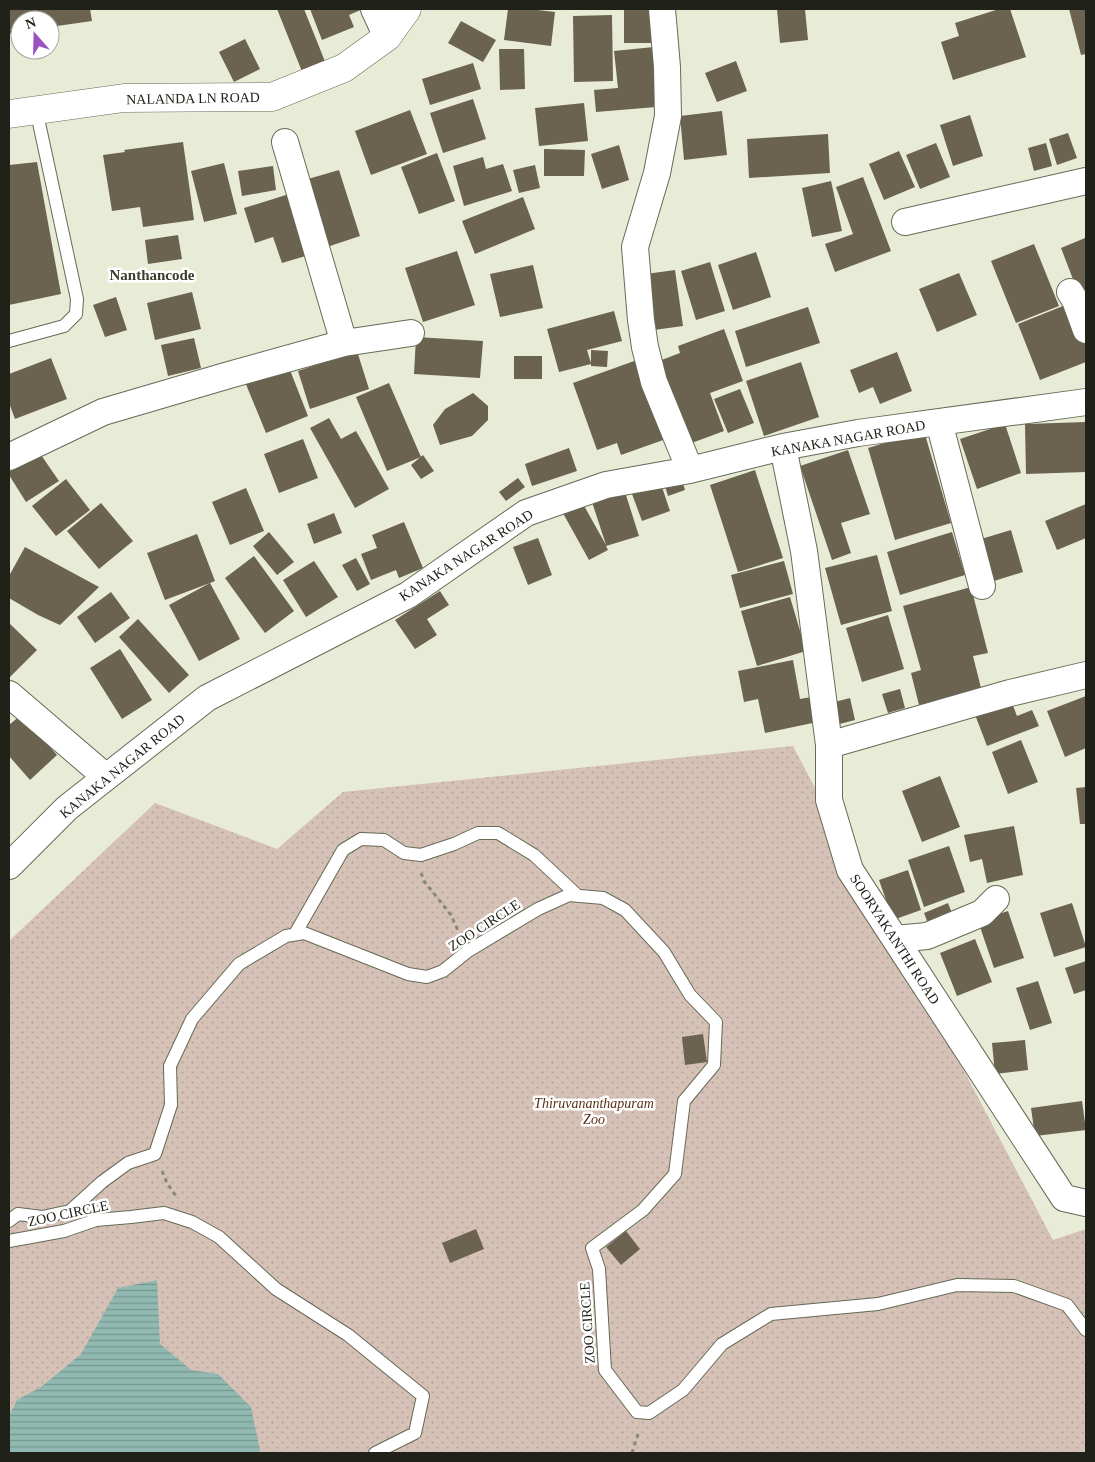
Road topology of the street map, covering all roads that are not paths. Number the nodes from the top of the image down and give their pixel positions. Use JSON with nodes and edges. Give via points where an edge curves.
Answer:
{"nodes":[{"id":1,"x":374,"y":9,"type":"edge"},
{"id":2,"x":407,"y":9,"type":"edge"},
{"id":3,"x":662,"y":9,"type":"edge"},
{"id":4,"x":387,"y":38,"type":"junction"},
{"id":5,"x":36,"y":109,"type":"junction"},
{"id":6,"x":9,"y":114,"type":"edge"},
{"id":7,"x":286,"y":142,"type":"dead end"},
{"id":8,"x":1086,"y":181,"type":"edge"},
{"id":9,"x":905,"y":222,"type":"dead end"},
{"id":10,"x":1070,"y":292,"type":"dead end"},
{"id":11,"x":1086,"y":330,"type":"edge"},
{"id":12,"x":410,"y":333,"type":"dead end"},
{"id":13,"x":9,"y":341,"type":"edge"},
{"id":14,"x":344,"y":343,"type":"junction"},
{"id":15,"x":1086,"y":402,"type":"edge"},
{"id":16,"x":939,"y":422,"type":"junction"},
{"id":17,"x":783,"y":447,"type":"junction"},
{"id":18,"x":9,"y":457,"type":"edge"},
{"id":19,"x":690,"y":470,"type":"junction"},
{"id":20,"x":982,"y":586,"type":"dead end"},
{"id":21,"x":1086,"y":675,"type":"edge"},
{"id":22,"x":9,"y":694,"type":"edge"},
{"id":23,"x":829,"y":745,"type":"junction"},
{"id":24,"x":106,"y":777,"type":"junction"},
{"id":25,"x":9,"y":866,"type":"edge"},
{"id":26,"x":578,"y":896,"type":"junction"},
{"id":27,"x":996,"y":899,"type":"dead end"},
{"id":28,"x":295,"y":934,"type":"junction"},
{"id":29,"x":895,"y":939,"type":"junction"},
{"id":30,"x":1086,"y":1203,"type":"edge"},
{"id":31,"x":9,"y":1221,"type":"edge"},
{"id":32,"x":9,"y":1241,"type":"edge"},
{"id":33,"x":1086,"y":1330,"type":"edge"},
{"id":34,"x":374,"y":1453,"type":"edge"}],
"edges":[{"from":1,"to":4,"type":"street"},
{"from":2,"to":4,"type":"street","name":"NALANDA LN ROAD"},
{"from":3,"to":19,"type":"street","via":[[668,116],[657,173],[635,247],[645,347],[654,382]]},
{"from":4,"to":5,"type":"street","name":"NALANDA LN ROAD","via":[[344,68],[272,97],[124,98]]},
{"from":5,"to":6,"type":"street","name":"NALANDA LN ROAD"},
{"from":5,"to":13,"type":"lane","via":[[77,298],[76,314],[64,326]]},
{"from":7,"to":14,"type":"street"},
{"from":8,"to":9,"type":"street"},
{"from":10,"to":11,"type":"street"},
{"from":12,"to":14,"type":"street"},
{"from":14,"to":18,"type":"street","via":[[103,412]]},
{"from":15,"to":16,"type":"street","name":"KANAKA NAGAR ROAD"},
{"from":16,"to":17,"type":"street","name":"KANAKA NAGAR ROAD"},
{"from":16,"to":20,"type":"street"},
{"from":17,"to":19,"type":"street","name":"KANAKA NAGAR ROAD"},
{"from":17,"to":23,"type":"street","name":"SOORYAKANTHI ROAD","via":[[804,551]]},
{"from":19,"to":24,"type":"street","name":"KANAKA NAGAR ROAD","via":[[606,486],[526,513],[408,595],[208,698]]},
{"from":21,"to":23,"type":"street","via":[[1010,693]]},
{"from":22,"to":24,"type":"street"},
{"from":23,"to":29,"type":"street","name":"SOORYAKANTHI ROAD","via":[[829,800],[850,870]]},
{"from":24,"to":25,"type":"street","name":"KANAKA NAGAR ROAD","via":[[67,808]]},
{"from":26,"to":28,"type":"lane","name":"ZOO CIRCLE","via":[[569,895],[538,909],[468,951],[443,971],[427,977],[408,974],[304,933]]},
{"from":26,"to":28,"type":"lane","via":[[534,855],[498,833],[478,833],[421,855],[404,853],[384,840],[361,838],[343,850]]},
{"from":26,"to":33,"type":"lane","name":"ZOO CIRCLE","via":[[603,898],[625,910],[664,952],[690,996],[716,1022],[714,1065],[684,1101],[675,1174],[643,1210],[592,1248],[599,1269],[605,1370],[637,1412],[649,1413],[683,1390],[722,1344],[771,1314],[878,1304],[956,1285],[1014,1286],[1067,1305]]},
{"from":27,"to":29,"type":"street","via":[[982,913],[926,936]]},
{"from":28,"to":31,"type":"lane","name":"ZOO CIRCLE","via":[[239,964],[192,1019],[170,1066],[171,1106],[155,1154],[128,1163],[70,1211],[42,1217],[18,1214]]},
{"from":29,"to":30,"type":"street","name":"SOORYAKANTHI ROAD","via":[[1064,1198]]},
{"from":32,"to":34,"type":"lane","name":"ZOO CIRCLE","via":[[64,1231],[96,1220],[164,1213],[192,1222],[219,1237],[276,1289],[348,1336],[424,1396],[415,1433]]}]}
